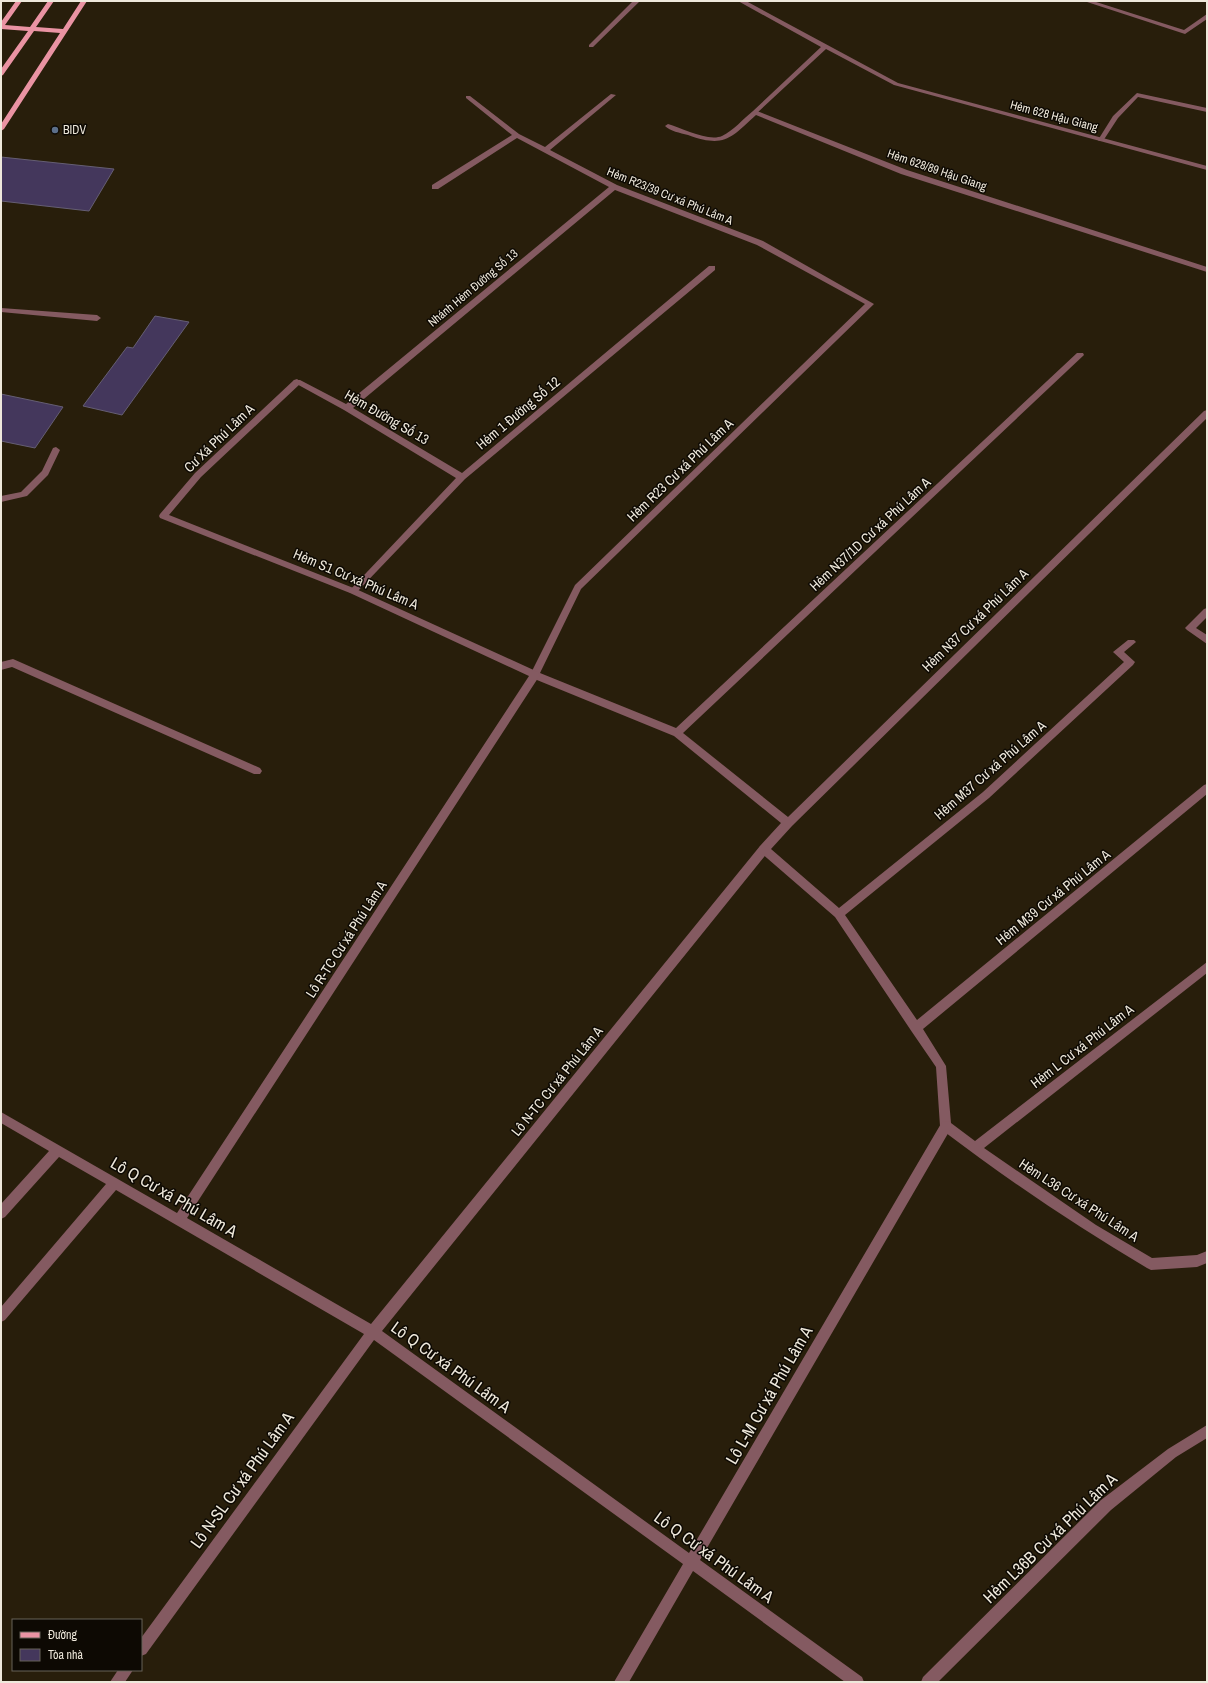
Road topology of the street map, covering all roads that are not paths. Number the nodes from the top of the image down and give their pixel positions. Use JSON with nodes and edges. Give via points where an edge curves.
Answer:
{"nodes":[{"id":1,"x":19,"y":1,"type":"edge"},
{"id":2,"x":51,"y":1,"type":"edge"},
{"id":3,"x":84,"y":1,"type":"edge"},
{"id":4,"x":637,"y":1,"type":"edge"},
{"id":5,"x":741,"y":1,"type":"edge"},
{"id":6,"x":1087,"y":1,"type":"edge"},
{"id":7,"x":1207,"y":16,"type":"edge"},
{"id":8,"x":1,"y":27,"type":"edge"},
{"id":9,"x":31,"y":29,"type":"junction"},
{"id":10,"x":65,"y":31,"type":"junction"},
{"id":11,"x":591,"y":46,"type":"dead end"},
{"id":12,"x":826,"y":46,"type":"junction"},
{"id":13,"x":1,"y":74,"type":"edge"},
{"id":14,"x":613,"y":95,"type":"dead end"},
{"id":15,"x":468,"y":97,"type":"dead end"},
{"id":16,"x":1207,"y":110,"type":"edge"},
{"id":17,"x":755,"y":112,"type":"junction"},
{"id":18,"x":668,"y":126,"type":"dead end"},
{"id":19,"x":1,"y":129,"type":"edge"},
{"id":20,"x":517,"y":135,"type":"junction"},
{"id":21,"x":1101,"y":140,"type":"junction"},
{"id":22,"x":546,"y":150,"type":"junction"},
{"id":23,"x":1207,"y":168,"type":"edge"},
{"id":24,"x":614,"y":186,"type":"junction"},
{"id":25,"x":435,"y":187,"type":"dead end"},
{"id":26,"x":712,"y":268,"type":"dead end"},
{"id":27,"x":1207,"y":270,"type":"edge"},
{"id":28,"x":870,"y":304,"type":"joint"},
{"id":29,"x":1,"y":310,"type":"edge"},
{"id":30,"x":97,"y":318,"type":"dead end"},
{"id":31,"x":1080,"y":355,"type":"dead end"},
{"id":32,"x":297,"y":382,"type":"joint"},
{"id":33,"x":347,"y":408,"type":"junction"},
{"id":34,"x":1207,"y":413,"type":"edge"},
{"id":35,"x":56,"y":450,"type":"dead end"},
{"id":36,"x":462,"y":476,"type":"junction"},
{"id":37,"x":1,"y":499,"type":"edge"},
{"id":38,"x":163,"y":516,"type":"joint"},
{"id":39,"x":353,"y":591,"type":"junction"},
{"id":40,"x":1207,"y":611,"type":"edge"},
{"id":41,"x":1207,"y":640,"type":"edge"},
{"id":42,"x":1131,"y":642,"type":"dead end"},
{"id":43,"x":1,"y":666,"type":"edge"},
{"id":44,"x":535,"y":675,"type":"junction"},
{"id":45,"x":678,"y":733,"type":"junction"},
{"id":46,"x":257,"y":771,"type":"dead end"},
{"id":47,"x":1207,"y":788,"type":"edge"},
{"id":48,"x":788,"y":823,"type":"junction"},
{"id":49,"x":764,"y":849,"type":"junction"},
{"id":50,"x":839,"y":914,"type":"junction"},
{"id":51,"x":1206,"y":970,"type":"edge"},
{"id":52,"x":916,"y":1028,"type":"junction"},
{"id":53,"x":1,"y":1117,"type":"edge"},
{"id":54,"x":946,"y":1126,"type":"junction"},
{"id":55,"x":975,"y":1148,"type":"junction"},
{"id":56,"x":57,"y":1150,"type":"junction"},
{"id":57,"x":115,"y":1183,"type":"junction"},
{"id":58,"x":1,"y":1213,"type":"edge"},
{"id":59,"x":180,"y":1219,"type":"junction"},
{"id":60,"x":1207,"y":1257,"type":"edge"},
{"id":61,"x":1,"y":1316,"type":"edge"},
{"id":62,"x":373,"y":1332,"type":"junction"},
{"id":63,"x":1207,"y":1431,"type":"edge"},
{"id":64,"x":691,"y":1561,"type":"junction"},
{"id":65,"x":142,"y":1648,"type":"edge"},
{"id":66,"x":125,"y":1671,"type":"edge"},
{"id":67,"x":117,"y":1682,"type":"edge"},
{"id":68,"x":621,"y":1682,"type":"edge"},
{"id":69,"x":857,"y":1682,"type":"edge"},
{"id":70,"x":928,"y":1682,"type":"edge"}],
"edges":[{"from":1,"to":8,"type":"main road"},
{"from":2,"to":9,"type":"main road"},
{"from":3,"to":10,"type":"main road"},
{"from":4,"to":11,"type":"street"},
{"from":5,"to":12,"type":"street","name":"Hẻm 628 Hậu Giang"},
{"from":6,"to":7,"type":"street","via":[[1185,32]]},
{"from":8,"to":9,"type":"main road"},
{"from":9,"to":10,"type":"main road"},
{"from":9,"to":13,"type":"main road"},
{"from":10,"to":19,"type":"main road"},
{"from":12,"to":17,"type":"street"},
{"from":12,"to":21,"type":"street","name":"Hẻm 628 Hậu Giang","via":[[896,84]]},
{"from":14,"to":22,"type":"street"},
{"from":15,"to":20,"type":"street","name":"Hẻm R23/39 Cư xá Phú Lâm A"},
{"from":16,"to":21,"type":"street","via":[[1137,95],[1115,117]]},
{"from":17,"to":18,"type":"street","via":[[721,139],[712,140]]},
{"from":17,"to":27,"type":"street","name":"Hẻm 628/89 Hậu Giang","via":[[904,172]]},
{"from":20,"to":22,"type":"street","name":"Hẻm R23/39 Cư xá Phú Lâm A"},
{"from":20,"to":25,"type":"street"},
{"from":21,"to":23,"type":"street","name":"Hẻm 628 Hậu Giang"},
{"from":22,"to":24,"type":"street","name":"Hẻm R23/39 Cư xá Phú Lâm A"},
{"from":24,"to":28,"type":"street","name":"Hẻm R23/39 Cư xá Phú Lâm A","via":[[760,244]]},
{"from":24,"to":33,"type":"street","name":"Nhánh Hẻm Đường Số 13"},
{"from":26,"to":36,"type":"street","name":"Hẻm 1 Đường Số 12"},
{"from":28,"to":44,"type":"street","name":"Hẻm R23 Cư xá Phú Lâm A","via":[[578,587]]},
{"from":29,"to":30,"type":"street"},
{"from":31,"to":45,"type":"street","name":"Hẻm N37/1D Cư xá Phú Lâm A"},
{"from":32,"to":33,"type":"street","name":"Hẻm Đường Số 13"},
{"from":32,"to":38,"type":"street","name":"Cư Xá Phú Lâm A","via":[[198,474]]},
{"from":33,"to":36,"type":"street","name":"Hẻm Đường Số 13"},
{"from":34,"to":48,"type":"street","name":"Hẻm N37 Cư xá Phú Lâm A"},
{"from":35,"to":37,"type":"street","via":[[45,473],[24,494]]},
{"from":36,"to":39,"type":"street","name":"Hẻm 1 Đường Số 12"},
{"from":38,"to":39,"type":"street","name":"Hẻm S1 Cư xá Phú Lâm A"},
{"from":39,"to":44,"type":"street","name":"Hẻm S1 Cư xá Phú Lâm A"},
{"from":40,"to":41,"type":"street","via":[[1190,628]]},
{"from":42,"to":50,"type":"street","name":"Hẻm M37 Cư xá Phú Lâm A","via":[[1118,652],[1130,662],[986,795]]},
{"from":43,"to":46,"type":"street","via":[[13,663]]},
{"from":44,"to":45,"type":"street","name":"Hẻm S1 Cư xá Phú Lâm A"},
{"from":44,"to":59,"type":"street","name":"Lô R-TC Cư xá Phú Lâm A"},
{"from":45,"to":48,"type":"street","name":"Hẻm S1 Cư xá Phú Lâm A"},
{"from":47,"to":52,"type":"street","name":"Hẻm M39 Cư xá Phú Lâm A"},
{"from":48,"to":49,"type":"street","name":"Hẻm N37 Cư xá Phú Lâm A"},
{"from":49,"to":50,"type":"street"},
{"from":49,"to":62,"type":"street","name":"Lô N-TC Cư xá Phú Lâm A"},
{"from":50,"to":52,"type":"street"},
{"from":51,"to":55,"type":"street","name":"Hẻm L Cư xá Phú Lâm A"},
{"from":52,"to":54,"type":"street","via":[[941,1066]]},
{"from":53,"to":56,"type":"street","name":"Lô Q Cư xá Phú Lâm A"},
{"from":54,"to":55,"type":"street","name":"Hẻm L36 Cư xá Phú Lâm A"},
{"from":54,"to":64,"type":"street","name":"Lô L-M Cư xá Phú Lâm A"},
{"from":55,"to":60,"type":"street","name":"Hẻm L36 Cư xá Phú Lâm A","via":[[1092,1229],[1150,1264],[1197,1261]]},
{"from":56,"to":57,"type":"street","name":"Lô Q Cư xá Phú Lâm A"},
{"from":56,"to":58,"type":"street"},
{"from":57,"to":59,"type":"street","name":"Lô Q Cư xá Phú Lâm A"},
{"from":57,"to":61,"type":"street"},
{"from":59,"to":62,"type":"street","name":"Lô Q Cư xá Phú Lâm A"},
{"from":62,"to":64,"type":"street","name":"Lô Q Cư xá Phú Lâm A"},
{"from":62,"to":65,"type":"street","name":"Lô N-SL Cư xá Phú Lâm A"},
{"from":63,"to":70,"type":"street","name":"Hẻm L36B Cư xá Phú Lâm A","via":[[1172,1453],[1106,1506]]},
{"from":64,"to":68,"type":"street","name":"Lô L-M Cư xá Phú Lâm A"},
{"from":64,"to":69,"type":"street","name":"Lô Q Cư xá Phú Lâm A"},
{"from":66,"to":67,"type":"street"}]}
